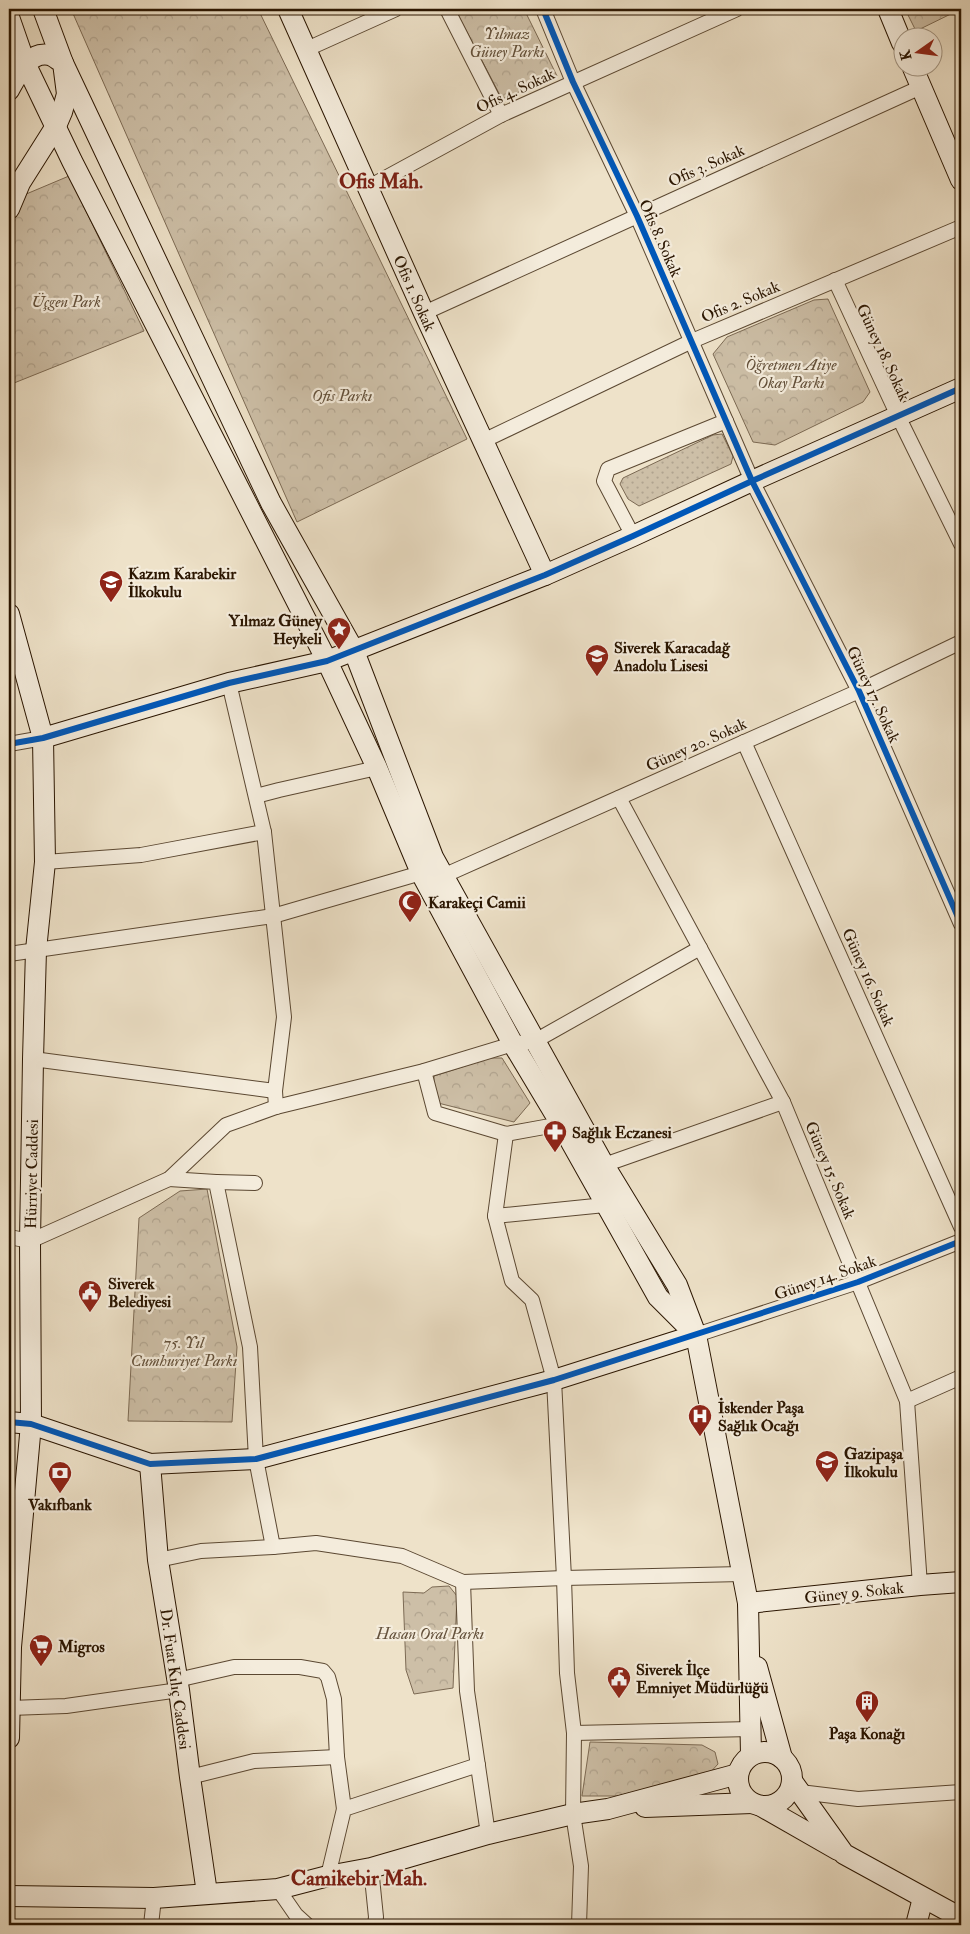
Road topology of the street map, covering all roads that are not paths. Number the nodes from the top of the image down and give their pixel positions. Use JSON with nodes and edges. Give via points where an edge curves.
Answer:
{"nodes":[{"id":1,"x":43,"y":9,"type":"edge"},
{"id":2,"x":288,"y":9,"type":"edge"},
{"id":3,"x":396,"y":9,"type":"edge"},
{"id":4,"x":447,"y":9,"type":"edge"},
{"id":5,"x":543,"y":9,"type":"edge"},
{"id":6,"x":736,"y":9,"type":"edge"},
{"id":7,"x":888,"y":9,"type":"edge"},
{"id":8,"x":9,"y":17,"type":"edge"},
{"id":9,"x":896,"y":28,"type":"edge"},
{"id":10,"x":307,"y":48,"type":"junction"},
{"id":11,"x":25,"y":63,"type":"junction"},
{"id":12,"x":63,"y":63,"type":"junction"},
{"id":13,"x":917,"y":78,"type":"edge"},
{"id":14,"x":573,"y":82,"type":"junction"},
{"id":15,"x":921,"y":87,"type":"junction"},
{"id":16,"x":9,"y":90,"type":"edge"},
{"id":17,"x":501,"y":115,"type":"junction"},
{"id":18,"x":56,"y":126,"type":"junction"},
{"id":19,"x":961,"y":180,"type":"edge"},
{"id":20,"x":367,"y":188,"type":"junction"},
{"id":21,"x":9,"y":208,"type":"edge"},
{"id":22,"x":637,"y":216,"type":"junction"},
{"id":23,"x":961,"y":227,"type":"edge"},
{"id":24,"x":835,"y":280,"type":"junction"},
{"id":25,"x":424,"y":313,"type":"junction"},
{"id":26,"x":692,"y":341,"type":"junction"},
{"id":27,"x":961,"y":388,"type":"edge"},
{"id":28,"x":898,"y":416,"type":"junction"},
{"id":29,"x":726,"y":421,"type":"junction"},
{"id":30,"x":482,"y":441,"type":"junction"},
{"id":31,"x":752,"y":481,"type":"junction"},
{"id":32,"x":633,"y":536,"type":"junction"},
{"id":33,"x":961,"y":544,"type":"edge"},
{"id":34,"x":546,"y":575,"type":"junction"},
{"id":35,"x":9,"y":614,"type":"edge"},
{"id":36,"x":961,"y":642,"type":"edge"},
{"id":37,"x":354,"y":650,"type":"junction"},
{"id":38,"x":327,"y":661,"type":"junction"},
{"id":39,"x":229,"y":683,"type":"junction"},
{"id":40,"x":859,"y":691,"type":"junction"},
{"id":41,"x":43,"y":738,"type":"junction"},
{"id":42,"x":744,"y":742,"type":"junction"},
{"id":43,"x":9,"y":744,"type":"edge"},
{"id":44,"x":377,"y":768,"type":"junction"},
{"id":45,"x":256,"y":796,"type":"junction"},
{"id":46,"x":619,"y":798,"type":"junction"},
{"id":47,"x":264,"y":832,"type":"junction"},
{"id":48,"x":45,"y":862,"type":"junction"},
{"id":49,"x":422,"y":873,"type":"junction"},
{"id":50,"x":443,"y":876,"type":"junction"},
{"id":51,"x":273,"y":916,"type":"junction"},
{"id":52,"x":961,"y":924,"type":"edge"},
{"id":53,"x":700,"y":948,"type":"junction"},
{"id":54,"x":36,"y":950,"type":"junction"},
{"id":55,"x":9,"y":954,"type":"edge"},
{"id":56,"x":535,"y":1041,"type":"junction"},
{"id":57,"x":513,"y":1044,"type":"junction"},
{"id":58,"x":33,"y":1059,"type":"junction"},
{"id":59,"x":424,"y":1071,"type":"junction"},
{"id":60,"x":275,"y":1091,"type":"junction"},
{"id":61,"x":783,"y":1102,"type":"junction"},
{"id":62,"x":276,"y":1107,"type":"junction"},
{"id":63,"x":561,"y":1124,"type":"junction"},
{"id":64,"x":506,"y":1134,"type":"junction"},
{"id":65,"x":604,"y":1165,"type":"junction"},
{"id":66,"x":170,"y":1180,"type":"junction"},
{"id":67,"x":216,"y":1182,"type":"junction"},
{"id":68,"x":255,"y":1183,"type":"dead end"},
{"id":69,"x":605,"y":1205,"type":"junction"},
{"id":70,"x":495,"y":1216,"type":"junction"},
{"id":71,"x":961,"y":1227,"type":"edge"},
{"id":72,"x":9,"y":1237,"type":"edge"},
{"id":73,"x":30,"y":1241,"type":"junction"},
{"id":74,"x":961,"y":1241,"type":"edge"},
{"id":75,"x":858,"y":1282,"type":"junction"},
{"id":76,"x":696,"y":1335,"type":"junction"},
{"id":77,"x":961,"y":1377,"type":"edge"},
{"id":78,"x":554,"y":1380,"type":"junction"},
{"id":79,"x":907,"y":1401,"type":"junction"},
{"id":80,"x":9,"y":1422,"type":"edge"},
{"id":81,"x":31,"y":1424,"type":"junction"},
{"id":82,"x":256,"y":1459,"type":"junction"},
{"id":83,"x":150,"y":1464,"type":"junction"},
{"id":84,"x":273,"y":1547,"type":"junction"},
{"id":85,"x":158,"y":1560,"type":"junction"},
{"id":86,"x":742,"y":1574,"type":"junction"},
{"id":87,"x":564,"y":1578,"type":"junction"},
{"id":88,"x":463,"y":1582,"type":"junction"},
{"id":89,"x":961,"y":1582,"type":"edge"},
{"id":90,"x":920,"y":1585,"type":"junction"},
{"id":91,"x":748,"y":1603,"type":"junction"},
{"id":92,"x":748,"y":1634,"type":"junction"},
{"id":93,"x":10,"y":1647,"type":"edge"},
{"id":94,"x":178,"y":1685,"type":"junction"},
{"id":95,"x":10,"y":1708,"type":"edge"},
{"id":96,"x":751,"y":1729,"type":"junction"},
{"id":97,"x":574,"y":1733,"type":"junction"},
{"id":98,"x":9,"y":1738,"type":"edge"},
{"id":99,"x":751,"y":1755,"type":"junction"},
{"id":100,"x":337,"y":1757,"type":"junction"},
{"id":101,"x":782,"y":1758,"type":"junction"},
{"id":102,"x":478,"y":1765,"type":"junction"},
{"id":103,"x":738,"y":1774,"type":"junction"},
{"id":104,"x":190,"y":1777,"type":"junction"},
{"id":105,"x":796,"y":1786,"type":"junction"},
{"id":106,"x":961,"y":1792,"type":"edge"},
{"id":107,"x":756,"y":1805,"type":"junction"},
{"id":108,"x":344,"y":1809,"type":"junction"},
{"id":109,"x":608,"y":1809,"type":"junction"},
{"id":110,"x":573,"y":1814,"type":"junction"},
{"id":111,"x":488,"y":1834,"type":"junction"},
{"id":112,"x":844,"y":1854,"type":"junction"},
{"id":113,"x":371,"y":1868,"type":"junction"},
{"id":114,"x":328,"y":1876,"type":"junction"},
{"id":115,"x":278,"y":1889,"type":"junction"},
{"id":116,"x":208,"y":1892,"type":"junction"},
{"id":117,"x":9,"y":1896,"type":"edge"},
{"id":118,"x":154,"y":1898,"type":"junction"},
{"id":119,"x":923,"y":1898,"type":"junction"},
{"id":120,"x":961,"y":1918,"type":"edge"},
{"id":121,"x":151,"y":1925,"type":"edge"},
{"id":122,"x":307,"y":1925,"type":"edge"},
{"id":123,"x":374,"y":1925,"type":"edge"},
{"id":124,"x":579,"y":1925,"type":"edge"},
{"id":125,"x":916,"y":1925,"type":"edge"}],
"edges":[{"from":1,"to":12,"type":"main road"},
{"from":2,"to":10,"type":"main road","name":"Ofis 1. Sokak"},
{"from":3,"to":10,"type":"street"},
{"from":4,"to":17,"type":"street"},
{"from":5,"to":14,"type":"street","name":"Ofis 8. Sokak"},
{"from":6,"to":14,"type":"street","name":"Ofis 4. Sokak"},
{"from":7,"to":9,"type":"main road"},
{"from":8,"to":11,"type":"main road"},
{"from":10,"to":20,"type":"main road","name":"Ofis 1. Sokak"},
{"from":11,"to":12,"type":"main road","via":[[50,55]]},
{"from":11,"to":16,"type":"main road"},
{"from":11,"to":18,"type":"main road"},
{"from":12,"to":18,"type":"main road","via":[[67,94]]},
{"from":12,"to":37,"type":"main road","via":[[270,503]]},
{"from":13,"to":15,"type":"main road"},
{"from":14,"to":17,"type":"street","name":"Ofis 4. Sokak"},
{"from":14,"to":22,"type":"street","name":"Ofis 8. Sokak"},
{"from":15,"to":19,"type":"main road"},
{"from":15,"to":22,"type":"street","name":"Ofis 3. Sokak"},
{"from":17,"to":20,"type":"street","name":"Ofis 4. Sokak"},
{"from":18,"to":21,"type":"main road","via":[[20,183]]},
{"from":18,"to":38,"type":"main road"},
{"from":20,"to":25,"type":"main road","name":"Ofis 1. Sokak"},
{"from":22,"to":25,"type":"street","name":"Ofis 3. Sokak"},
{"from":22,"to":26,"type":"street","name":"Ofis 8. Sokak"},
{"from":23,"to":24,"type":"street","name":"Ofis 2. Sokak"},
{"from":24,"to":26,"type":"street","name":"Ofis 2. Sokak"},
{"from":24,"to":28,"type":"street","name":"Güney 18. Sokak"},
{"from":25,"to":30,"type":"main road","name":"Ofis 1. Sokak"},
{"from":26,"to":29,"type":"street","name":"Ofis 8. Sokak"},
{"from":26,"to":30,"type":"street","name":"Ofis 2. Sokak"},
{"from":27,"to":28,"type":"main road"},
{"from":28,"to":31,"type":"main road"},
{"from":28,"to":33,"type":"street","name":"Güney 18. Sokak"},
{"from":29,"to":31,"type":"street","name":"Ofis 8. Sokak"},
{"from":29,"to":32,"type":"street","via":[[608,469],[604,481]]},
{"from":30,"to":34,"type":"main road","name":"Ofis 1. Sokak"},
{"from":31,"to":32,"type":"main road"},
{"from":31,"to":40,"type":"street","name":"Güney 17. Sokak"},
{"from":32,"to":34,"type":"main road"},
{"from":34,"to":37,"type":"main road"},
{"from":35,"to":41,"type":"main road","name":"Hürriyet Caddesi"},
{"from":36,"to":40,"type":"street","name":"Güney 20. Sokak"},
{"from":37,"to":38,"type":"main road"},
{"from":37,"to":50,"type":"main road"},
{"from":38,"to":39,"type":"main road"},
{"from":38,"to":44,"type":"main road"},
{"from":39,"to":41,"type":"main road"},
{"from":39,"to":45,"type":"street"},
{"from":40,"to":42,"type":"street","name":"Güney 20. Sokak"},
{"from":40,"to":52,"type":"street","name":"Güney 17. Sokak"},
{"from":41,"to":43,"type":"street"},
{"from":41,"to":48,"type":"main road","name":"Hürriyet Caddesi"},
{"from":42,"to":46,"type":"street","name":"Güney 20. Sokak"},
{"from":42,"to":71,"type":"street","name":"Güney 16. Sokak"},
{"from":44,"to":45,"type":"street"},
{"from":44,"to":49,"type":"main road"},
{"from":45,"to":47,"type":"street"},
{"from":46,"to":50,"type":"street","name":"Güney 20. Sokak"},
{"from":46,"to":53,"type":"street","name":"Güney 15. Sokak"},
{"from":47,"to":48,"type":"street","via":[[141,855]]},
{"from":47,"to":51,"type":"street"},
{"from":48,"to":54,"type":"main road","name":"Hürriyet Caddesi"},
{"from":49,"to":51,"type":"street"},
{"from":49,"to":57,"type":"main road"},
{"from":50,"to":56,"type":"main road"},
{"from":51,"to":54,"type":"street"},
{"from":51,"to":60,"type":"street","via":[[284,1017]]},
{"from":53,"to":56,"type":"street"},
{"from":53,"to":61,"type":"street","name":"Güney 15. Sokak"},
{"from":54,"to":55,"type":"street"},
{"from":54,"to":58,"type":"main road","name":"Hürriyet Caddesi"},
{"from":56,"to":57,"type":"street"},
{"from":56,"to":65,"type":"main road"},
{"from":57,"to":59,"type":"street"},
{"from":57,"to":63,"type":"main road"},
{"from":58,"to":60,"type":"street"},
{"from":58,"to":73,"type":"main road","name":"Hürriyet Caddesi"},
{"from":59,"to":62,"type":"street"},
{"from":59,"to":64,"type":"street","via":[[435,1113]]},
{"from":60,"to":62,"type":"street"},
{"from":61,"to":65,"type":"street"},
{"from":61,"to":75,"type":"street","name":"Güney 15. Sokak"},
{"from":62,"to":66,"type":"street","via":[[226,1125]]},
{"from":63,"to":64,"type":"street"},
{"from":63,"to":69,"type":"main road"},
{"from":64,"to":70,"type":"street"},
{"from":65,"to":76,"type":"main road","via":[[677,1285]]},
{"from":66,"to":67,"type":"street"},
{"from":66,"to":73,"type":"street"},
{"from":67,"to":68,"type":"street"},
{"from":67,"to":82,"type":"street","via":[[250,1347]]},
{"from":69,"to":70,"type":"street"},
{"from":69,"to":76,"type":"main road","via":[[658,1297]]},
{"from":70,"to":78,"type":"street","via":[[512,1280],[532,1300]]},
{"from":72,"to":73,"type":"street"},
{"from":73,"to":81,"type":"main road","name":"Hürriyet Caddesi"},
{"from":74,"to":75,"type":"street","name":"Güney 14. Sokak"},
{"from":75,"to":76,"type":"street","name":"Güney 14. Sokak"},
{"from":75,"to":79,"type":"street","name":"Güney 15. Sokak"},
{"from":76,"to":78,"type":"main road"},
{"from":76,"to":86,"type":"main road"},
{"from":77,"to":79,"type":"street"},
{"from":78,"to":82,"type":"main road"},
{"from":78,"to":87,"type":"street"},
{"from":79,"to":90,"type":"street","name":"Güney 15. Sokak"},
{"from":80,"to":81,"type":"main road"},
{"from":81,"to":83,"type":"main road"},
{"from":81,"to":93,"type":"main road","name":"Hürriyet Caddesi"},
{"from":82,"to":83,"type":"main road"},
{"from":82,"to":84,"type":"street"},
{"from":83,"to":85,"type":"main road","name":"Dr. Fuat Kılıç Caddesi"},
{"from":84,"to":85,"type":"street","via":[[201,1551]]},
{"from":84,"to":88,"type":"street","via":[[316,1543],[402,1556]]},
{"from":85,"to":94,"type":"main road","name":"Dr. Fuat Kılıç Caddesi"},
{"from":86,"to":87,"type":"street"},
{"from":86,"to":91,"type":"main road"},
{"from":87,"to":88,"type":"street"},
{"from":87,"to":97,"type":"street","via":[[567,1673]]},
{"from":88,"to":102,"type":"street","via":[[467,1691]]},
{"from":89,"to":90,"type":"main road","name":"Güney 9. Sokak"},
{"from":90,"to":91,"type":"main road","name":"Güney 9. Sokak"},
{"from":91,"to":92,"type":"main road"},
{"from":92,"to":96,"type":"main road"},
{"from":92,"to":101,"type":"main road"},
{"from":93,"to":95,"type":"main road","name":"Hürriyet Caddesi"},
{"from":94,"to":95,"type":"street","via":[[66,1706]]},
{"from":94,"to":100,"type":"street","via":[[234,1667],[300,1667],[323,1671],[334,1699]]},
{"from":94,"to":104,"type":"main road","name":"Dr. Fuat Kılıç Caddesi"},
{"from":95,"to":98,"type":"main road","name":"Hürriyet Caddesi"},
{"from":96,"to":97,"type":"street"},
{"from":96,"to":99,"type":"main road"},
{"from":97,"to":110,"type":"street"},
{"from":99,"to":101,"type":"main road","via":[[767,1752]]},
{"from":99,"to":103,"type":"main road"},
{"from":100,"to":104,"type":"street","via":[[254,1761]]},
{"from":100,"to":108,"type":"street"},
{"from":101,"to":105,"type":"main road"},
{"from":102,"to":108,"type":"street"},
{"from":102,"to":111,"type":"street"},
{"from":103,"to":107,"type":"main road","via":[[740,1790]]},
{"from":103,"to":109,"type":"main road"},
{"from":104,"to":116,"type":"main road","name":"Dr. Fuat Kılıç Caddesi"},
{"from":105,"to":106,"type":"street","via":[[858,1799]]},
{"from":105,"to":107,"type":"main road","via":[[778,1803]]},
{"from":105,"to":112,"type":"main road"},
{"from":107,"to":109,"type":"main road"},
{"from":107,"to":112,"type":"main road"},
{"from":108,"to":114,"type":"street"},
{"from":109,"to":110,"type":"main road"},
{"from":110,"to":111,"type":"main road"},
{"from":110,"to":124,"type":"street","via":[[581,1866]]},
{"from":111,"to":113,"type":"main road"},
{"from":112,"to":119,"type":"main road"},
{"from":113,"to":114,"type":"main road"},
{"from":113,"to":123,"type":"street"},
{"from":114,"to":115,"type":"main road"},
{"from":115,"to":116,"type":"main road"},
{"from":115,"to":122,"type":"street"},
{"from":116,"to":118,"type":"main road"},
{"from":117,"to":118,"type":"main road"},
{"from":118,"to":121,"type":"street"},
{"from":119,"to":120,"type":"main road"},
{"from":119,"to":125,"type":"main road"}]}
